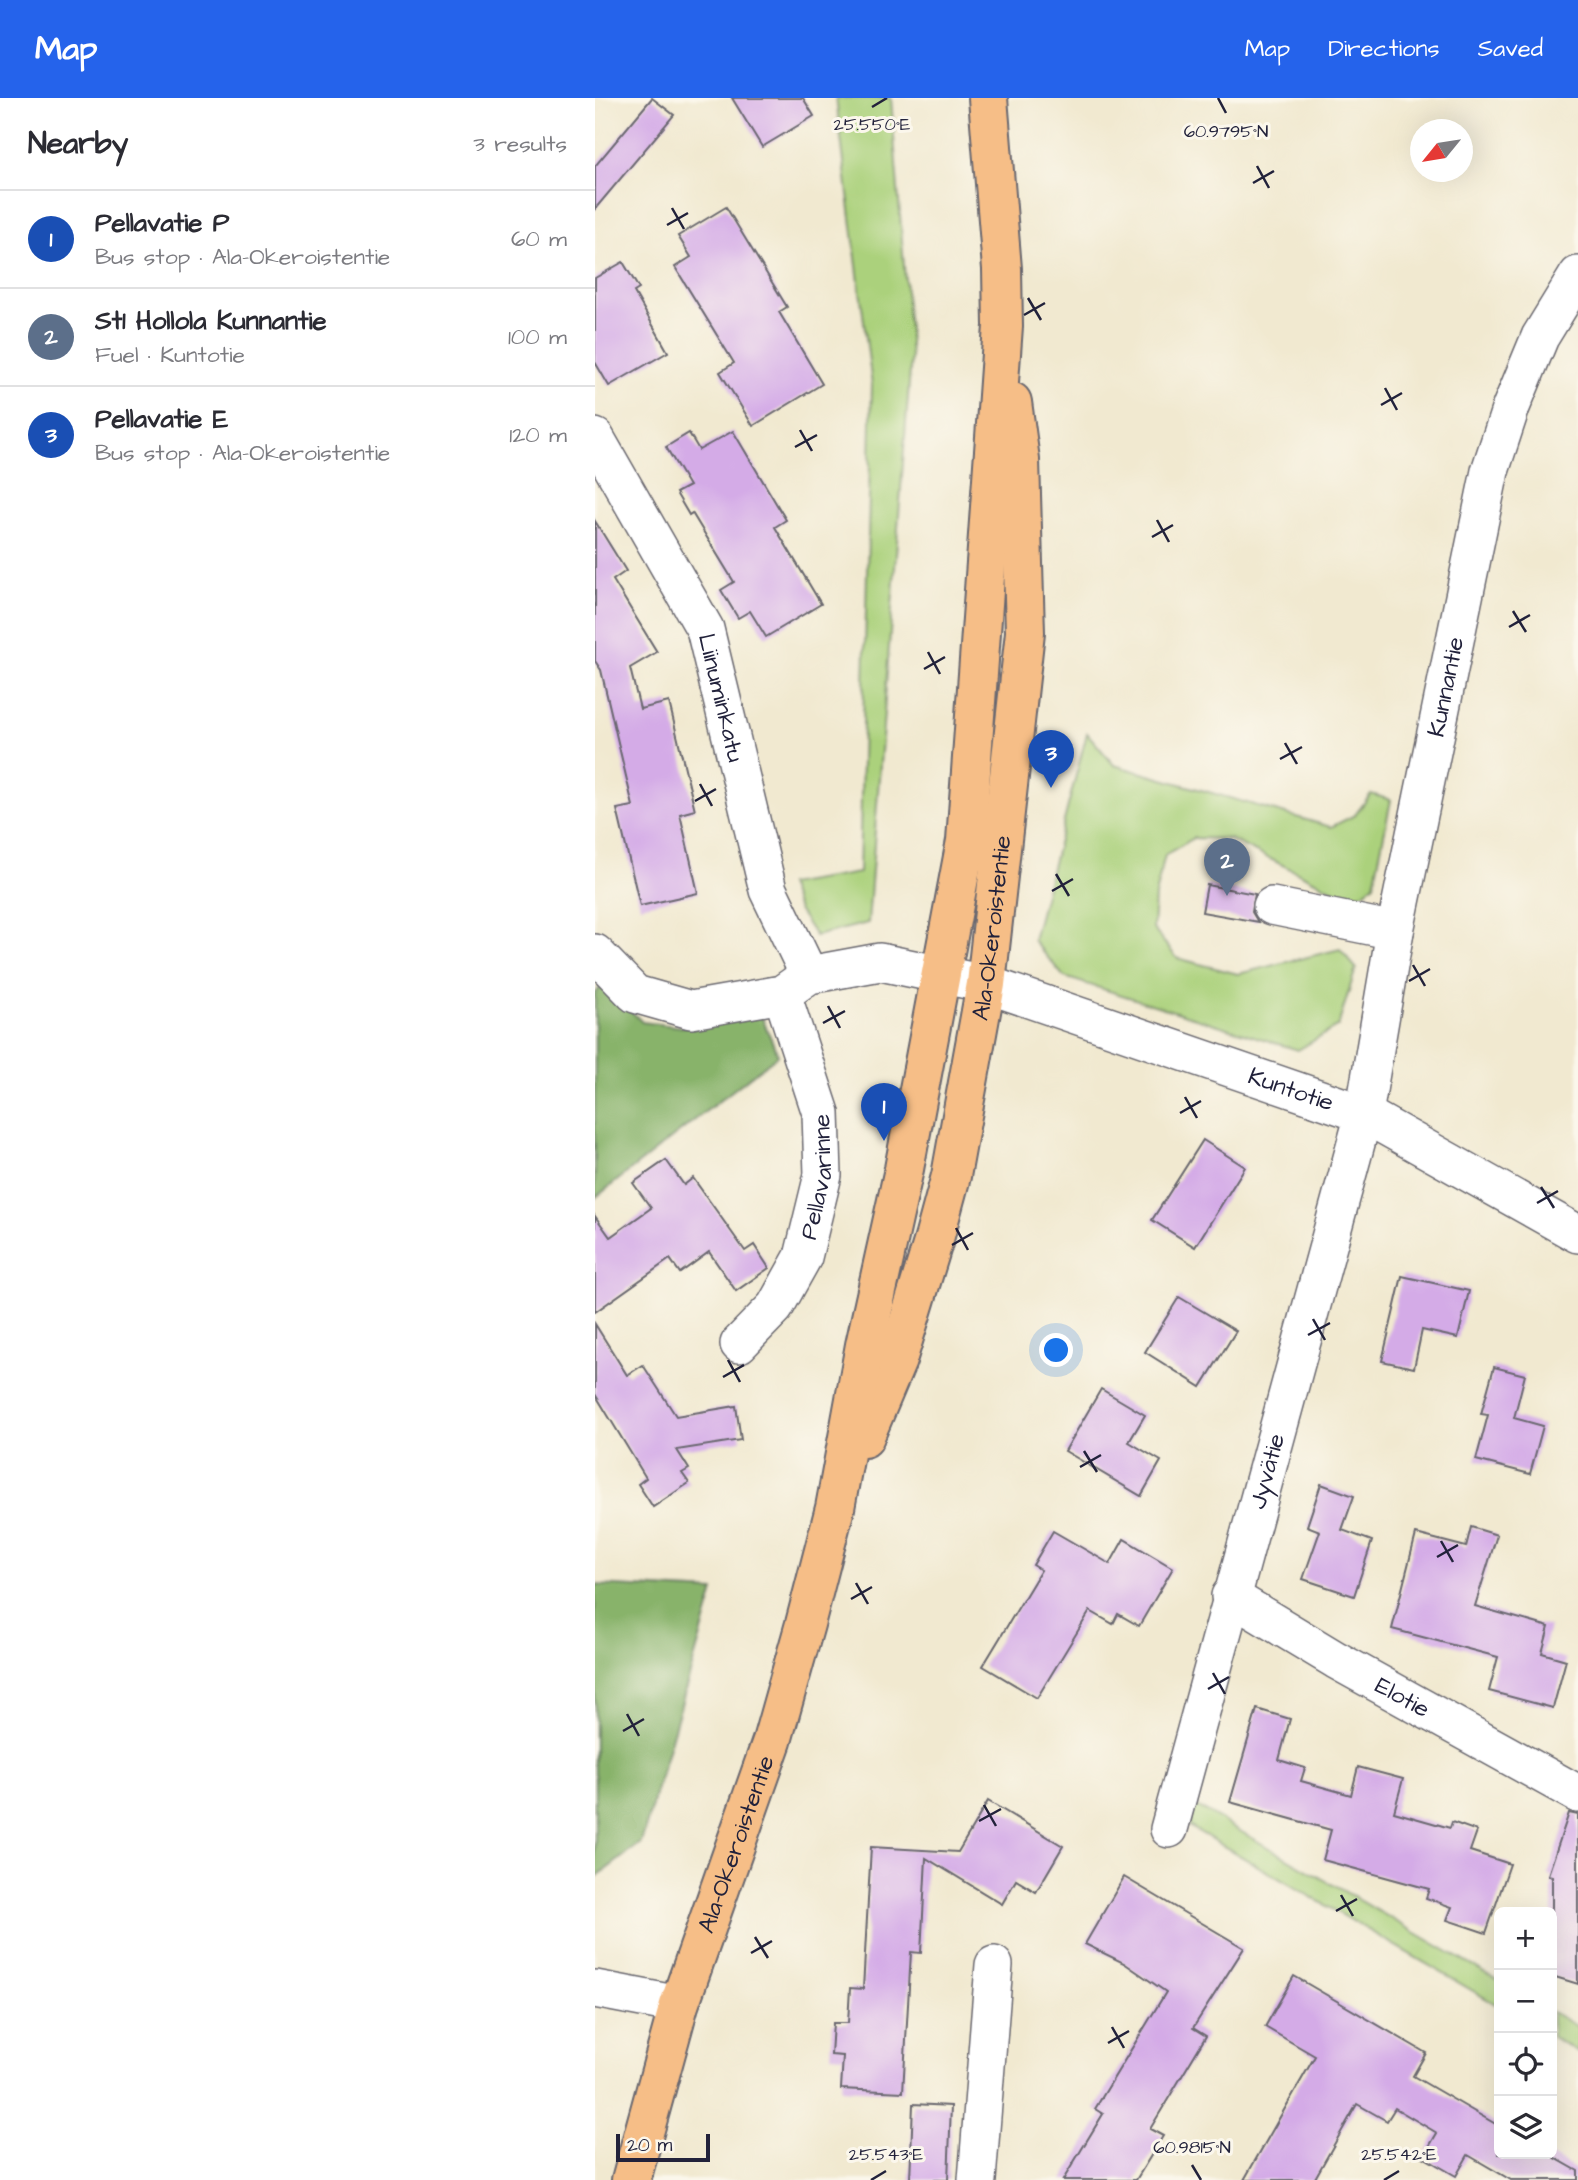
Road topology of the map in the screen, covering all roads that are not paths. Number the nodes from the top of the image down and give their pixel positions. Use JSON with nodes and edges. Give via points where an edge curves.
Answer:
{"nodes":[{"id":1,"x":988,"y":98,"type":"edge"},
{"id":2,"x":1578,"y":275,"type":"edge"},
{"id":3,"x":1003,"y":326,"type":"junction"},
{"id":4,"x":595,"y":437,"type":"edge"},
{"id":5,"x":1272,"y":906,"type":"dead end"},
{"id":6,"x":1395,"y":931,"type":"junction"},
{"id":7,"x":595,"y":953,"type":"edge"},
{"id":8,"x":941,"y":975,"type":"junction"},
{"id":9,"x":796,"y":984,"type":"junction"},
{"id":10,"x":986,"y":984,"type":"junction"},
{"id":11,"x":1364,"y":1114,"type":"junction"},
{"id":12,"x":1578,"y":1234,"type":"edge"},
{"id":13,"x":739,"y":1344,"type":"dead end"},
{"id":14,"x":835,"y":1508,"type":"junction"},
{"id":15,"x":1230,"y":1596,"type":"junction"},
{"id":16,"x":1578,"y":1794,"type":"edge"},
{"id":17,"x":1169,"y":1829,"type":"dead end"},
{"id":18,"x":994,"y":1965,"type":"dead end"},
{"id":19,"x":595,"y":1989,"type":"edge"},
{"id":20,"x":679,"y":2005,"type":"junction"},
{"id":21,"x":632,"y":2180,"type":"edge"},
{"id":22,"x":977,"y":2180,"type":"edge"}],
"edges":[{"from":1,"to":3,"type":"main road","name":"Ala-Okeroistentie"},
{"from":2,"to":6,"type":"street","name":"Kunnantie","via":[[1540,337],[1490,471]]},
{"from":3,"to":8,"type":"main road","name":"Ala-Okeroistentie","via":[[966,841]]},
{"from":3,"to":10,"type":"main road","name":"Ala-Okeroistentie","via":[[1020,460],[1025,632]]},
{"from":4,"to":9,"type":"street","name":"Liinuminkatu","via":[[705,629],[768,890]]},
{"from":5,"to":6,"type":"street"},
{"from":6,"to":11,"type":"street","name":"Kunnantie"},
{"from":7,"to":9,"type":"street","name":"Kuntotie","via":[[635,994],[691,1010]]},
{"from":8,"to":9,"type":"street","name":"Kuntotie","via":[[880,962]]},
{"from":8,"to":10,"type":"street","name":"Kuntotie"},
{"from":8,"to":14,"type":"main road","name":"Ala-Okeroistentie"},
{"from":9,"to":13,"type":"street","name":"Pellavarinne","via":[[821,1113],[823,1175],[803,1257],[775,1307]]},
{"from":10,"to":11,"type":"street","name":"Kuntotie"},
{"from":10,"to":14,"type":"main road","name":"Ala-Okeroistentie","via":[[951,1176],[934,1239],[897,1360]]},
{"from":11,"to":12,"type":"street","name":"Kuntotie"},
{"from":11,"to":15,"type":"street","name":"Jyvätie"},
{"from":14,"to":20,"type":"main road","name":"Ala-Okeroistentie","via":[[772,1741]]},
{"from":15,"to":16,"type":"street","name":"Elotie"},
{"from":15,"to":17,"type":"street","name":"Jyvätie"},
{"from":18,"to":22,"type":"street"},
{"from":19,"to":20,"type":"street"},
{"from":20,"to":21,"type":"main road","name":"Ala-Okeroistentie"}]}
